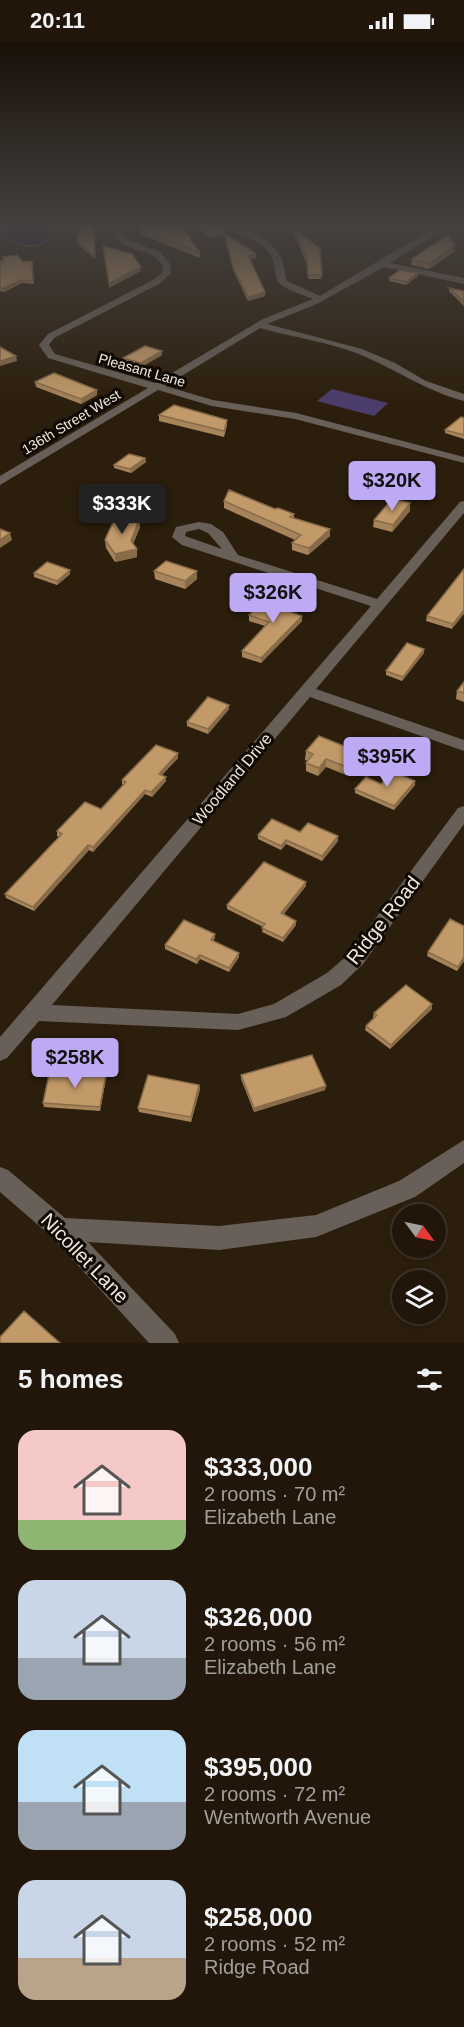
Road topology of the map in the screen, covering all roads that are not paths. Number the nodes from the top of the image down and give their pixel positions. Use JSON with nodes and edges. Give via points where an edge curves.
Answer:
{"nodes":[{"id":1,"x":153,"y":284,"type":"edge"},
{"id":2,"x":286,"y":284,"type":"edge"},
{"id":3,"x":348,"y":284,"type":"edge"},
{"id":4,"x":320,"y":299,"type":"junction"},
{"id":5,"x":259,"y":325,"type":"junction"},
{"id":6,"x":154,"y":388,"type":"junction"},
{"id":7,"x":464,"y":398,"type":"edge"},
{"id":8,"x":464,"y":460,"type":"edge"},
{"id":9,"x":0,"y":481,"type":"edge"},
{"id":10,"x":464,"y":506,"type":"edge"},
{"id":11,"x":234,"y":558,"type":"dead end"},
{"id":12,"x":379,"y":604,"type":"junction"},
{"id":13,"x":306,"y":691,"type":"junction"},
{"id":14,"x":464,"y":746,"type":"edge"},
{"id":15,"x":464,"y":812,"type":"edge"},
{"id":16,"x":33,"y":1012,"type":"junction"},
{"id":17,"x":0,"y":1052,"type":"edge"},
{"id":18,"x":464,"y":1150,"type":"edge"},
{"id":19,"x":0,"y":1178,"type":"edge"},
{"id":20,"x":60,"y":1229,"type":"junction"},
{"id":21,"x":166,"y":1343,"type":"edge"}],
"edges":[{"from":1,"to":6,"type":"street","name":"Pleasant Lane","via":[[51,336],[44,349],[55,359]]},
{"from":2,"to":4,"type":"street"},
{"from":3,"to":4,"type":"street","name":"136th Street West"},
{"from":4,"to":5,"type":"street","name":"136th Street West"},
{"from":5,"to":6,"type":"street","name":"136th Street West"},
{"from":5,"to":7,"type":"street","via":[[359,351],[422,383]]},
{"from":6,"to":8,"type":"street","name":"Pleasant Lane","via":[[220,405],[296,416]]},
{"from":6,"to":9,"type":"street","name":"136th Street West"},
{"from":10,"to":12,"type":"street","name":"Woodland Drive"},
{"from":11,"to":12,"type":"street"},
{"from":12,"to":13,"type":"street","name":"Woodland Drive"},
{"from":13,"to":14,"type":"street"},
{"from":13,"to":16,"type":"street","name":"Woodland Drive"},
{"from":15,"to":16,"type":"street","name":"Ridge Road","via":[[356,958],[334,978],[279,1011],[238,1022]]},
{"from":16,"to":17,"type":"street","name":"Woodland Drive"},
{"from":18,"to":20,"type":"street","via":[[407,1189],[316,1226],[219,1238]]},
{"from":19,"to":20,"type":"street","name":"Nicollet Lane"},
{"from":20,"to":21,"type":"street","name":"Nicollet Lane"}]}
